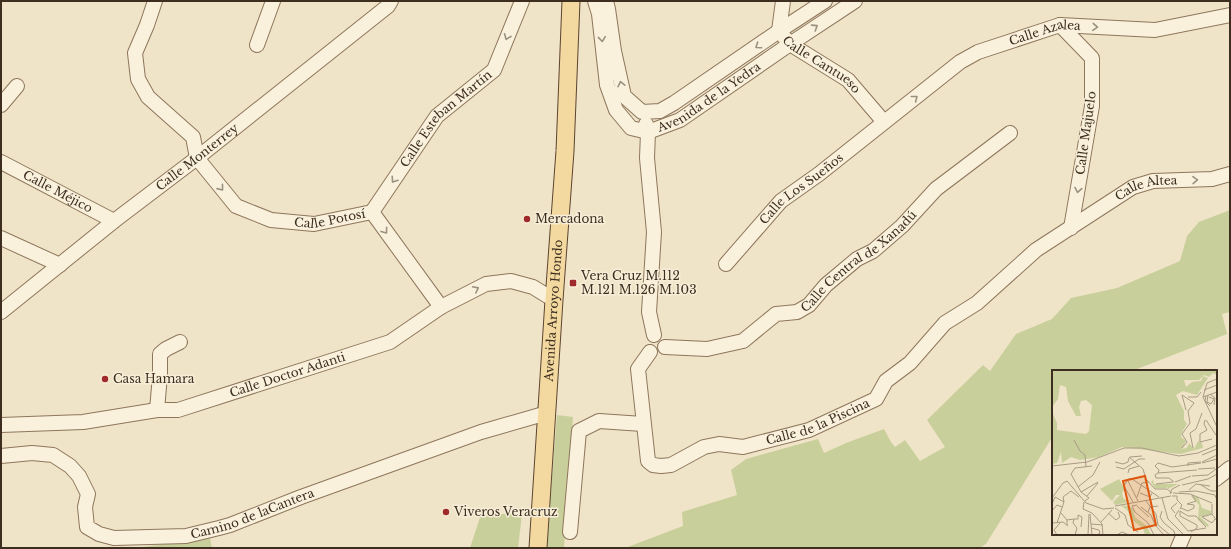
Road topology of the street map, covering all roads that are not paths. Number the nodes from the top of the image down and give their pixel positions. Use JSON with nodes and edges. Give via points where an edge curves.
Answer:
{"nodes":[{"id":1,"x":155,"y":1,"type":"edge"},
{"id":2,"x":273,"y":1,"type":"edge"},
{"id":3,"x":391,"y":1,"type":"edge"},
{"id":4,"x":522,"y":1,"type":"edge"},
{"id":5,"x":571,"y":1,"type":"edge"},
{"id":6,"x":595,"y":1,"type":"edge"},
{"id":7,"x":606,"y":1,"type":"edge"},
{"id":8,"x":783,"y":1,"type":"edge"},
{"id":9,"x":825,"y":1,"type":"edge"},
{"id":10,"x":855,"y":1,"type":"edge"},
{"id":11,"x":1230,"y":15,"type":"edge"},
{"id":12,"x":1060,"y":25,"type":"junction"},
{"id":13,"x":778,"y":31,"type":"junction"},
{"id":14,"x":790,"y":44,"type":"junction"},
{"id":15,"x":257,"y":45,"type":"dead end"},
{"id":16,"x":17,"y":86,"type":"dead end"},
{"id":17,"x":1,"y":105,"type":"edge"},
{"id":18,"x":642,"y":112,"type":"junction"},
{"id":19,"x":884,"y":122,"type":"junction"},
{"id":20,"x":631,"y":128,"type":"junction"},
{"id":21,"x":648,"y":132,"type":"junction"},
{"id":22,"x":1010,"y":133,"type":"dead end"},
{"id":23,"x":197,"y":158,"type":"junction"},
{"id":24,"x":647,"y":158,"type":"junction"},
{"id":25,"x":1,"y":162,"type":"edge"},
{"id":26,"x":1230,"y":174,"type":"edge"},
{"id":27,"x":372,"y":212,"type":"junction"},
{"id":28,"x":114,"y":221,"type":"junction"},
{"id":29,"x":1071,"y":228,"type":"junction"},
{"id":30,"x":1,"y":238,"type":"edge"},
{"id":31,"x":726,"y":264,"type":"dead end"},
{"id":32,"x":60,"y":265,"type":"junction"},
{"id":33,"x":554,"y":300,"type":"junction"},
{"id":34,"x":441,"y":307,"type":"junction"},
{"id":35,"x":1,"y":312,"type":"edge"},
{"id":36,"x":654,"y":335,"type":"junction"},
{"id":37,"x":180,"y":342,"type":"dead end"},
{"id":38,"x":665,"y":347,"type":"junction"},
{"id":39,"x":650,"y":352,"type":"junction"},
{"id":40,"x":157,"y":410,"type":"junction"},
{"id":41,"x":547,"y":413,"type":"junction"},
{"id":42,"x":644,"y":424,"type":"junction"},
{"id":43,"x":1,"y":425,"type":"edge"},
{"id":44,"x":1,"y":456,"type":"edge"},
{"id":45,"x":1230,"y":468,"type":"edge"},
{"id":46,"x":1217,"y":478,"type":"edge"},
{"id":47,"x":570,"y":532,"type":"dead end"},
{"id":48,"x":1184,"y":535,"type":"edge"},
{"id":49,"x":538,"y":548,"type":"edge"},
{"id":50,"x":1178,"y":548,"type":"edge"}],
"edges":[{"from":1,"to":23,"type":"street","via":[[135,53],[138,78],[148,96],[193,137]]},
{"from":2,"to":15,"type":"street"},
{"from":3,"to":23,"type":"street","name":"Calle Monterrey"},
{"from":4,"to":27,"type":"street","name":"Calle Esteban Martín","one_way":true,"via":[[494,70],[437,116]]},
{"from":5,"to":33,"type":"main road","name":"Avenida Arroyo Hondo","via":[[565,151]]},
{"from":6,"to":20,"type":"street","one_way":true,"via":[[599,14],[606,85],[616,110]]},
{"from":18,"to":7,"type":"street","name":"Avenida de la Yedra","one_way":true,"via":[[624,96]]},
{"from":8,"to":13,"type":"street","name":"Calle Cantueso"},
{"from":9,"to":13,"type":"street","name":"Avenida de la Yedra"},
{"from":14,"to":10,"type":"street","name":"Avenida de la Yedra","one_way":true},
{"from":12,"to":11,"type":"street","name":"Calle Azalea","one_way":true,"via":[[1155,30]]},
{"from":19,"to":12,"type":"street","name":"Calle Azalea","one_way":true,"via":[[960,62],[978,52]]},
{"from":12,"to":29,"type":"street","name":"Calle Majuelo","one_way":true,"via":[[1092,58],[1092,106]]},
{"from":13,"to":14,"type":"street","name":"Calle Cantueso"},
{"from":13,"to":18,"type":"street","name":"Avenida de la Yedra","one_way":true,"via":[[660,112]]},
{"from":14,"to":19,"type":"street","name":"Calle Cantueso","via":[[848,80]]},
{"from":14,"to":21,"type":"street","name":"Avenida de la Yedra","via":[[680,120]]},
{"from":16,"to":17,"type":"street"},
{"from":18,"to":21,"type":"street"},
{"from":19,"to":31,"type":"street","name":"Calle Los Sueños","via":[[781,201]]},
{"from":20,"to":21,"type":"street","name":"Avenida de la Yedra"},
{"from":20,"to":24,"type":"street"},
{"from":21,"to":24,"type":"street"},
{"from":22,"to":38,"type":"street","name":"Calle Central de Xanadú","via":[[936,189],[902,226],[826,285],[809,305],[797,312],[776,314],[743,341],[707,349]]},
{"from":23,"to":27,"type":"street","name":"Calle Potosí","one_way":true,"via":[[236,206],[271,220],[314,224]]},
{"from":23,"to":28,"type":"street","name":"Calle Monterrey"},
{"from":24,"to":36,"type":"street","via":[[654,232],[649,312]]},
{"from":25,"to":28,"type":"street","name":"Calle Méjico"},
{"from":29,"to":26,"type":"street","name":"Calle Altea","one_way":true,"via":[[1133,187],[1153,181],[1212,179]]},
{"from":27,"to":34,"type":"street","name":"Calle Potosí","one_way":true},
{"from":28,"to":32,"type":"street","name":"Calle Monterrey"},
{"from":29,"to":42,"type":"street","name":"Calle de la Piscina","via":[[1036,250],[977,303],[945,323],[910,363],[886,381],[876,399],[809,430],[743,447],[719,444],[704,447],[671,465],[661,466],[648,461]]},
{"from":30,"to":32,"type":"street"},
{"from":32,"to":35,"type":"street","name":"Calle Monterrey"},
{"from":34,"to":33,"type":"street","name":"Calle Doctor Adanti","one_way":true,"via":[[486,284],[511,281],[533,287]]},
{"from":33,"to":41,"type":"main road","name":"Avenida Arroyo Hondo"},
{"from":34,"to":40,"type":"street","name":"Calle Doctor Adanti","via":[[390,342],[178,410]]},
{"from":36,"to":38,"type":"street","via":[[663,338]]},
{"from":36,"to":39,"type":"street","via":[[646,343]]},
{"from":37,"to":40,"type":"street","via":[[160,354]]},
{"from":38,"to":39,"type":"street","via":[[662,353],[656,355]]},
{"from":39,"to":42,"type":"street","via":[[638,369]]},
{"from":40,"to":43,"type":"street","name":"Calle Doctor Adanti","via":[[82,422]]},
{"from":41,"to":44,"type":"street","name":"Camino de laCantera","via":[[481,432],[301,497],[230,526],[186,536],[114,538],[99,534],[87,527],[88,494],[79,476],[70,466],[53,455],[32,453]]},
{"from":41,"to":49,"type":"main road","name":"Avenida Arroyo Hondo"},
{"from":42,"to":47,"type":"street","via":[[599,421],[579,431]]},
{"from":45,"to":46,"type":"street"},
{"from":48,"to":50,"type":"street"}]}
